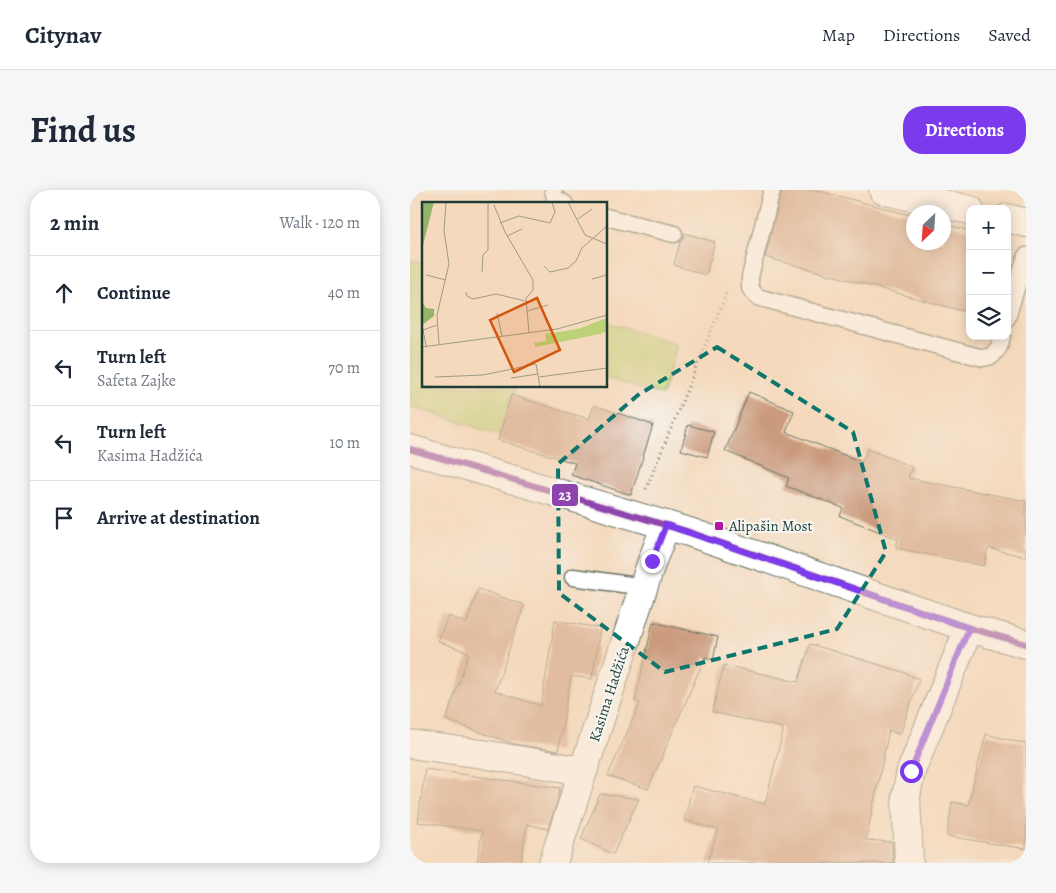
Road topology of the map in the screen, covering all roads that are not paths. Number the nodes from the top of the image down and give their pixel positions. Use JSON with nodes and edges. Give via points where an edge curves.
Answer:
{"nodes":[{"id":1,"x":552,"y":190,"type":"edge"},
{"id":2,"x":772,"y":190,"type":"edge"},
{"id":3,"x":883,"y":190,"type":"edge"},
{"id":4,"x":562,"y":202,"type":"edge"},
{"id":5,"x":966,"y":209,"type":"edge"},
{"id":6,"x":608,"y":217,"type":"edge"},
{"id":7,"x":1011,"y":219,"type":"edge"},
{"id":8,"x":1026,"y":223,"type":"edge"},
{"id":9,"x":674,"y":234,"type":"dead end"},
{"id":10,"x":1026,"y":256,"type":"edge"},
{"id":11,"x":1011,"y":305,"type":"edge"},
{"id":12,"x":1001,"y":340,"type":"edge"},
{"id":13,"x":410,"y":448,"type":"edge"},
{"id":14,"x":666,"y":525,"type":"junction"},
{"id":15,"x":573,"y":577,"type":"dead end"},
{"id":16,"x":644,"y":586,"type":"junction"},
{"id":17,"x":969,"y":628,"type":"junction"},
{"id":18,"x":1026,"y":644,"type":"edge"},
{"id":19,"x":410,"y":744,"type":"edge"},
{"id":20,"x":584,"y":771,"type":"junction"},
{"id":21,"x":553,"y":863,"type":"edge"},
{"id":22,"x":909,"y":863,"type":"edge"}],
"edges":[{"from":1,"to":4,"type":"lane","via":[[555,198]]},
{"from":2,"to":12,"type":"lane","via":[[750,277],[750,288],[757,297],[982,358],[992,356]]},
{"from":3,"to":5,"type":"street"},
{"from":6,"to":9,"type":"lane"},
{"from":7,"to":8,"type":"street"},
{"from":10,"to":11,"type":"lane"},
{"from":13,"to":14,"type":"street"},
{"from":14,"to":16,"type":"street","name":"Kasima Hadžića"},
{"from":14,"to":17,"type":"street"},
{"from":15,"to":16,"type":"lane"},
{"from":16,"to":20,"type":"street","name":"Kasima Hadžića"},
{"from":17,"to":18,"type":"street"},
{"from":17,"to":22,"type":"street","via":[[911,771],[906,796]]},
{"from":19,"to":20,"type":"street"},
{"from":20,"to":21,"type":"street","name":"Kasima Hadžića"}]}
